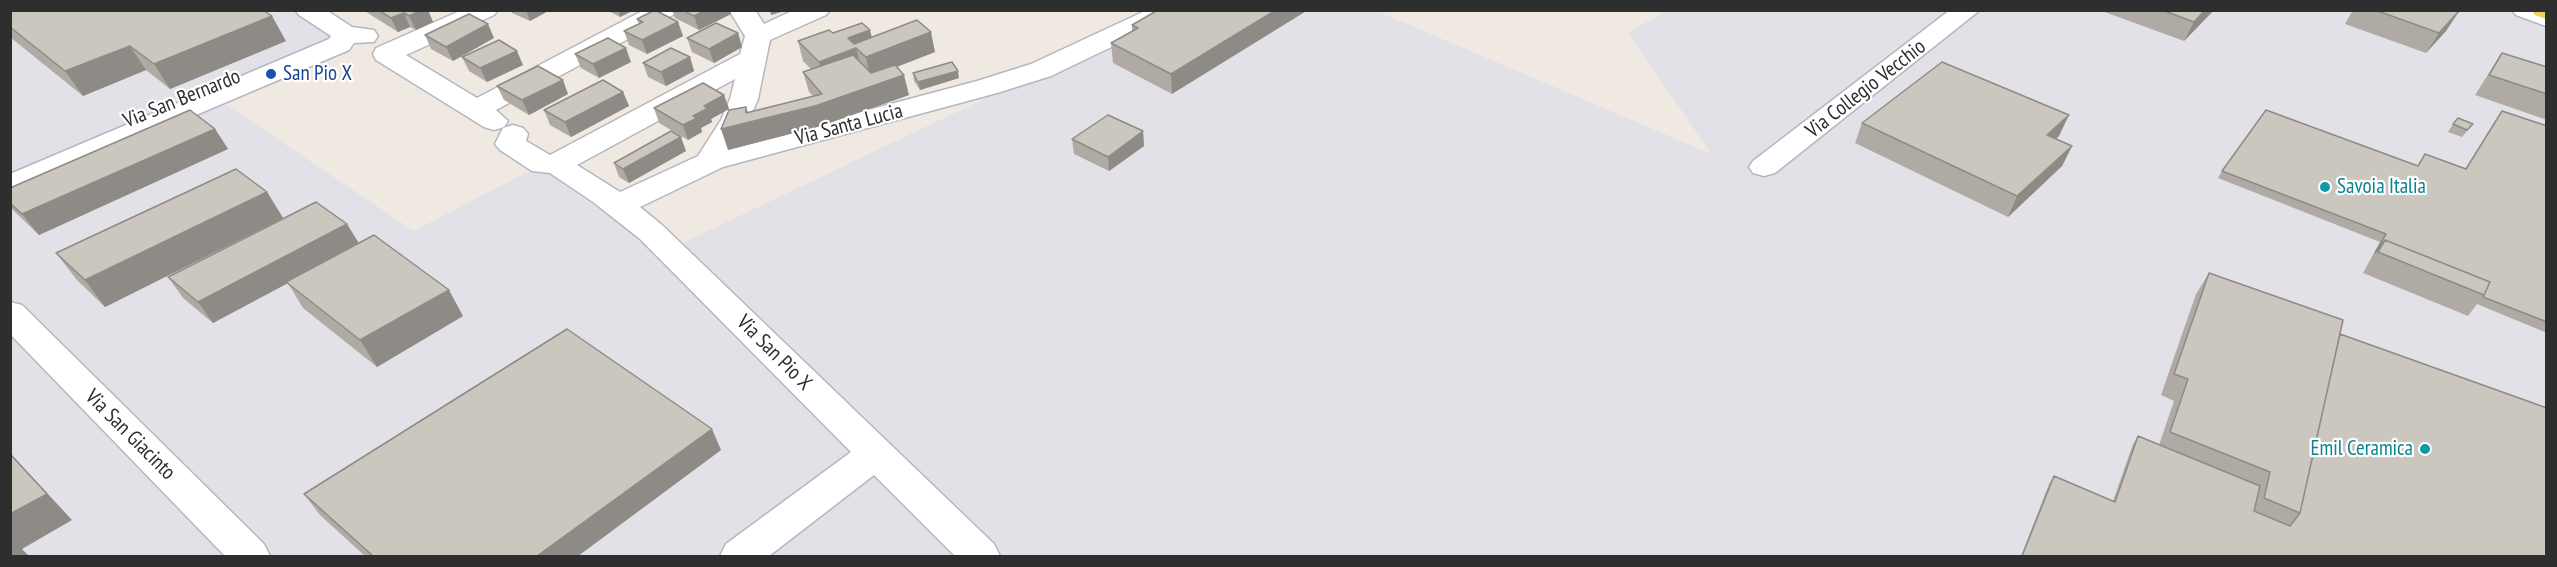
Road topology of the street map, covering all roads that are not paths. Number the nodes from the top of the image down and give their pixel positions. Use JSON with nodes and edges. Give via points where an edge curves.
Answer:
{"nodes":[{"id":1,"x":309,"y":10,"type":"edge"},
{"id":2,"x":485,"y":10,"type":"edge"},
{"id":3,"x":664,"y":10,"type":"edge"},
{"id":4,"x":742,"y":10,"type":"edge"},
{"id":5,"x":817,"y":10,"type":"edge"},
{"id":6,"x":1169,"y":10,"type":"edge"},
{"id":7,"x":1967,"y":10,"type":"edge"},
{"id":8,"x":2525,"y":10,"type":"edge"},
{"id":9,"x":2547,"y":18,"type":"edge"},
{"id":10,"x":345,"y":34,"type":"junction"},
{"id":11,"x":755,"y":48,"type":"junction"},
{"id":12,"x":386,"y":54,"type":"junction"},
{"id":13,"x":477,"y":109,"type":"junction"},
{"id":14,"x":712,"y":161,"type":"junction"},
{"id":15,"x":556,"y":164,"type":"junction"},
{"id":16,"x":1764,"y":167,"type":"dead end"},
{"id":17,"x":10,"y":171,"type":"edge"},
{"id":18,"x":10,"y":185,"type":"edge"},
{"id":19,"x":619,"y":207,"type":"junction"},
{"id":20,"x":10,"y":314,"type":"edge"},
{"id":21,"x":876,"y":454,"type":"junction"},
{"id":22,"x":250,"y":556,"type":"edge"},
{"id":23,"x":740,"y":556,"type":"edge"},
{"id":24,"x":980,"y":556,"type":"edge"}],
"edges":[{"from":1,"to":10,"type":"street","name":"Via San Pio X"},
{"from":2,"to":12,"type":"street"},
{"from":3,"to":13,"type":"street"},
{"from":4,"to":11,"type":"street"},
{"from":5,"to":11,"type":"street"},
{"from":6,"to":14,"type":"street","name":"Via Santa Lucia","via":[[1041,70]]},
{"from":7,"to":16,"type":"street","name":"Via Collegio Vecchio"},
{"from":8,"to":9,"type":"street"},
{"from":10,"to":12,"type":"street","name":"Via San Pio X","via":[[347,41],[370,55]]},
{"from":10,"to":17,"type":"street","name":"Via San Bernardo","via":[[328,37]]},
{"from":10,"to":18,"type":"street","name":"Via San Bernardo","via":[[340,44]]},
{"from":11,"to":14,"type":"street","via":[[744,99],[712,154]]},
{"from":11,"to":15,"type":"street"},
{"from":12,"to":13,"type":"street","name":"Via San Pio X"},
{"from":13,"to":15,"type":"street","name":"Via San Pio X","via":[[513,134],[510,144],[543,165]]},
{"from":14,"to":19,"type":"street"},
{"from":15,"to":19,"type":"street","name":"Via San Pio X"},
{"from":19,"to":21,"type":"street","name":"Via San Pio X","via":[[651,232]]},
{"from":20,"to":22,"type":"street","name":"Via San Giacinto"},
{"from":21,"to":23,"type":"street"},
{"from":21,"to":24,"type":"street","name":"Via San Pio X"}]}
